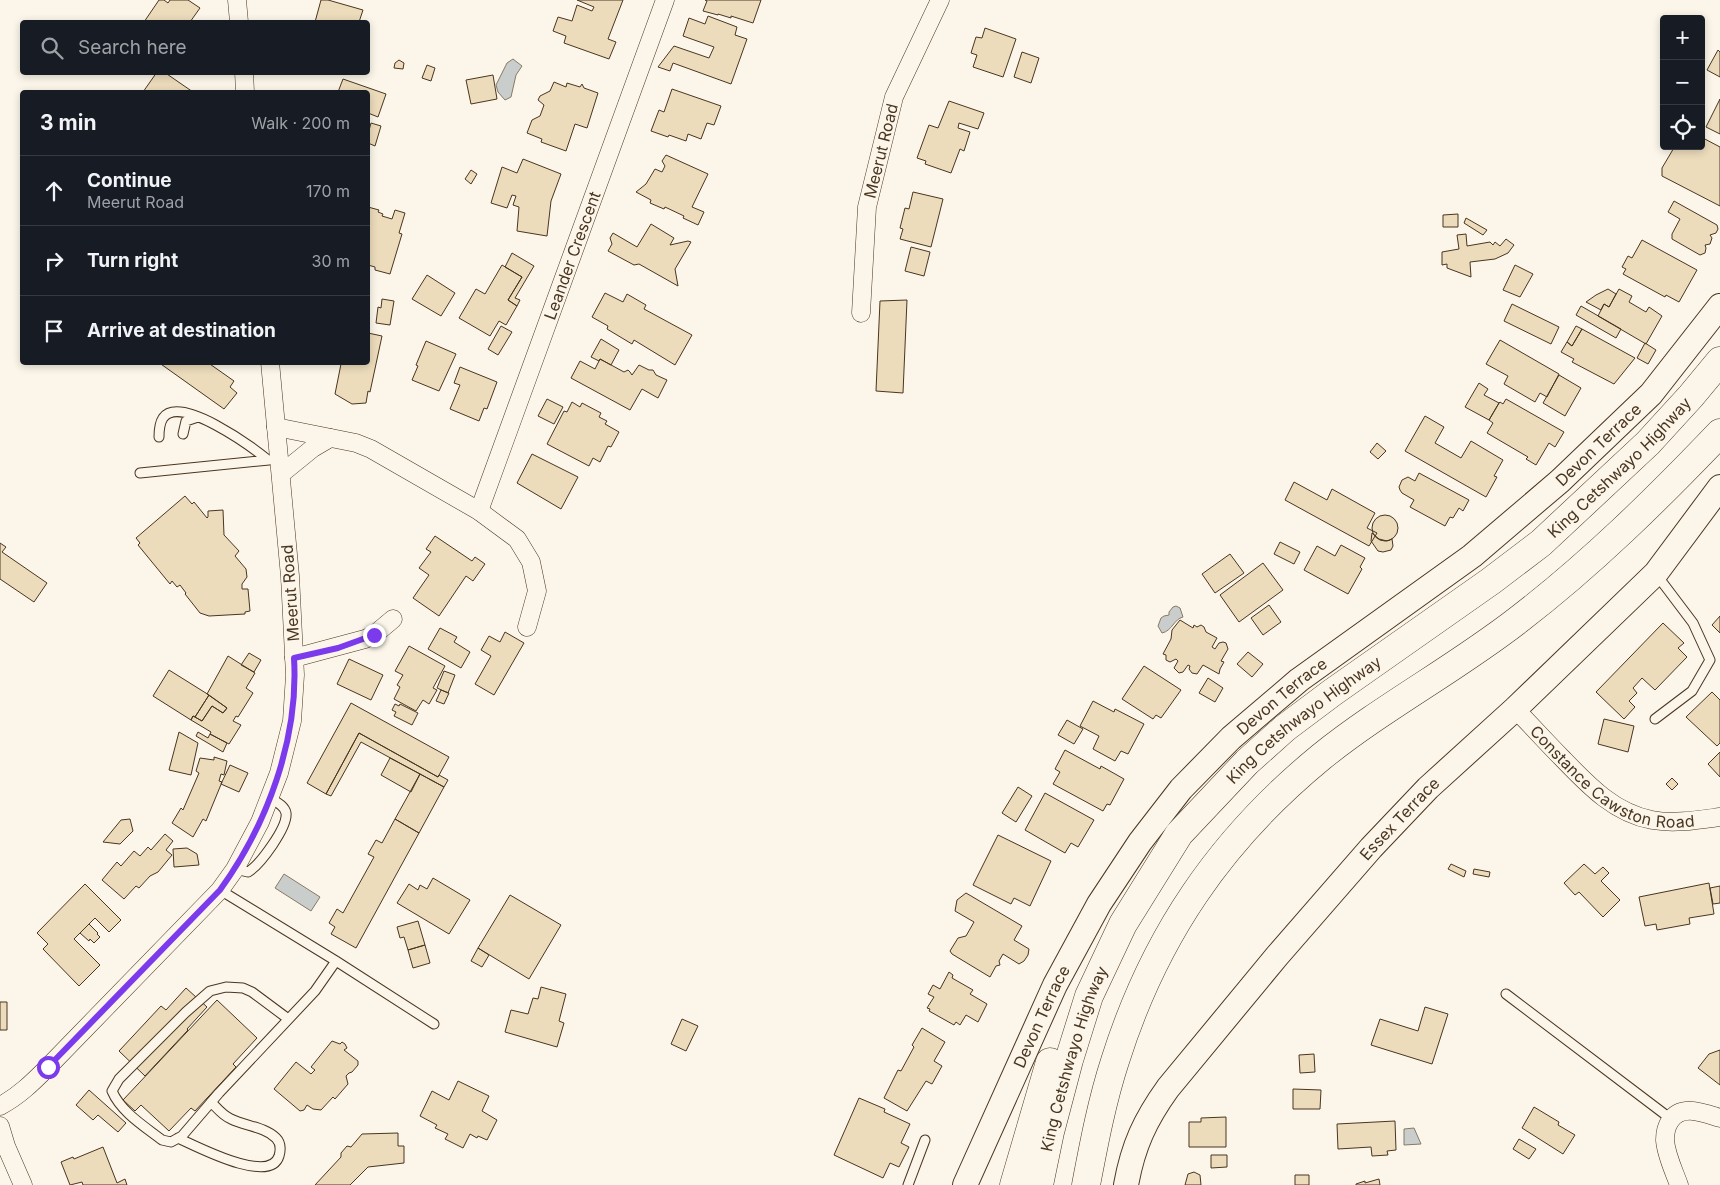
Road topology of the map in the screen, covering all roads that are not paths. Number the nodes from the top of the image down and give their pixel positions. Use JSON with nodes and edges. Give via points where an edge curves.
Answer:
{"nodes":[{"id":1,"x":237,"y":0,"type":"edge"},
{"id":2,"x":665,"y":0,"type":"edge"},
{"id":3,"x":940,"y":0,"type":"edge"},
{"id":4,"x":239,"y":20,"type":"edge"},
{"id":5,"x":244,"y":75,"type":"edge"},
{"id":6,"x":246,"y":90,"type":"edge"},
{"id":7,"x":1720,"y":306,"type":"edge"},
{"id":8,"x":861,"y":313,"type":"dead end"},
{"id":9,"x":1720,"y":361,"type":"edge"},
{"id":10,"x":270,"y":365,"type":"edge"},
{"id":11,"x":199,"y":416,"type":"junction"},
{"id":12,"x":276,"y":427,"type":"junction"},
{"id":13,"x":1720,"y":433,"type":"edge"},
{"id":14,"x":183,"y":434,"type":"dead end"},
{"id":15,"x":159,"y":437,"type":"dead end"},
{"id":16,"x":330,"y":438,"type":"junction"},
{"id":17,"x":276,"y":465,"type":"junction"},
{"id":18,"x":140,"y":473,"type":"dead end"},
{"id":19,"x":1720,"y":487,"type":"edge"},
{"id":20,"x":479,"y":511,"type":"junction"},
{"id":21,"x":1656,"y":573,"type":"junction"},
{"id":22,"x":392,"y":619,"type":"dead end"},
{"id":23,"x":527,"y":627,"type":"dead end"},
{"id":24,"x":294,"y":658,"type":"junction"},
{"id":25,"x":1515,"y":709,"type":"junction"},
{"id":26,"x":1655,"y":719,"type":"dead end"},
{"id":27,"x":1720,"y":817,"type":"edge"},
{"id":28,"x":1168,"y":850,"type":"junction"},
{"id":29,"x":220,"y":890,"type":"junction"},
{"id":30,"x":336,"y":961,"type":"junction"},
{"id":31,"x":1506,"y":994,"type":"dead end"},
{"id":32,"x":287,"y":1018,"type":"junction"},
{"id":33,"x":434,"y":1024,"type":"dead end"},
{"id":34,"x":211,"y":1102,"type":"junction"},
{"id":35,"x":0,"y":1106,"type":"edge"},
{"id":36,"x":1720,"y":1118,"type":"edge"},
{"id":37,"x":1671,"y":1119,"type":"junction"},
{"id":38,"x":0,"y":1126,"type":"edge"},
{"id":39,"x":178,"y":1138,"type":"junction"},
{"id":40,"x":925,"y":1140,"type":"dead end"},
{"id":41,"x":23,"y":1185,"type":"edge"},
{"id":42,"x":908,"y":1185,"type":"edge"},
{"id":43,"x":966,"y":1185,"type":"edge"},
{"id":44,"x":1014,"y":1185,"type":"edge"},
{"id":45,"x":1039,"y":1185,"type":"edge"},
{"id":46,"x":1086,"y":1185,"type":"edge"},
{"id":47,"x":1126,"y":1185,"type":"edge"},
{"id":48,"x":1679,"y":1185,"type":"edge"}],
"edges":[{"from":1,"to":4,"type":"street"},
{"from":2,"to":20,"type":"street","name":"Leander Crescent"},
{"from":3,"to":8,"type":"street","name":"Meerut Road","via":[[894,97],[867,207]]},
{"from":5,"to":6,"type":"street"},
{"from":7,"to":43,"type":"street","name":"Devon Terrace","via":[[1650,394],[1560,481],[1472,556],[1300,680],[1231,738],[1181,789],[1140,842],[1099,904],[1060,977]]},
{"from":9,"to":28,"type":"highway","name":"King Cetshwayo Highway","via":[[1648,443],[1542,543],[1285,728],[1207,803]]},
{"from":10,"to":12,"type":"street","name":"Meerut Road"},
{"from":11,"to":14,"type":"lane","via":[[186,421]]},
{"from":11,"to":15,"type":"lane","via":[[186,412],[169,413],[161,422]]},
{"from":11,"to":17,"type":"lane"},
{"from":12,"to":16,"type":"street"},
{"from":12,"to":17,"type":"street","name":"Meerut Road"},
{"from":13,"to":46,"type":"highway","via":[[1625,528],[1546,597],[1322,757],[1236,838],[1177,920],[1141,990],[1114,1062]]},
{"from":16,"to":17,"type":"street"},
{"from":16,"to":20,"type":"street","via":[[372,449]]},
{"from":17,"to":18,"type":"lane"},
{"from":17,"to":24,"type":"street","name":"Meerut Road","via":[[290,576]]},
{"from":19,"to":21,"type":"street","name":"Essex Terrace"},
{"from":20,"to":23,"type":"street","via":[[516,539],[531,562],[537,591]]},
{"from":21,"to":25,"type":"street","name":"Essex Terrace"},
{"from":21,"to":26,"type":"lane","via":[[1692,623],[1710,660],[1692,691]]},
{"from":22,"to":24,"type":"street","via":[[365,639]]},
{"from":24,"to":29,"type":"street","name":"Meerut Road","via":[[292,721],[279,773],[260,822]]},
{"from":25,"to":27,"type":"street","name":"Constance Cawston Road","via":[[1592,789],[1617,808],[1651,820],[1669,822]]},
{"from":25,"to":47,"type":"street","name":"Essex Terrace","via":[[1428,788],[1371,848],[1168,1088],[1152,1110],[1140,1136]]},
{"from":28,"to":44,"type":"highway","via":[[1128,898],[1098,945],[1079,984],[1048,1066]]},
{"from":28,"to":45,"type":"highway","name":"King Cetshwayo Highway","via":[[1123,924],[1089,996],[1069,1060]]},
{"from":29,"to":30,"type":"lane"},
{"from":29,"to":35,"type":"street","name":"Meerut Road","via":[[31,1084]]},
{"from":30,"to":32,"type":"lane","via":[[315,991]]},
{"from":30,"to":33,"type":"lane"},
{"from":31,"to":37,"type":"lane"},
{"from":32,"to":34,"type":"lane"},
{"from":32,"to":39,"type":"lane","via":[[243,988],[226,987],[210,991],[119,1079],[112,1091],[121,1106],[164,1142]]},
{"from":34,"to":39,"type":"lane"},
{"from":34,"to":39,"type":"lane","via":[[227,1117],[275,1136],[281,1149],[276,1164],[261,1170],[239,1166]]},
{"from":36,"to":37,"type":"street","via":[[1681,1111]]},
{"from":37,"to":48,"type":"street","via":[[1665,1140]]},
{"from":38,"to":41,"type":"street"},
{"from":40,"to":42,"type":"lane"}]}
